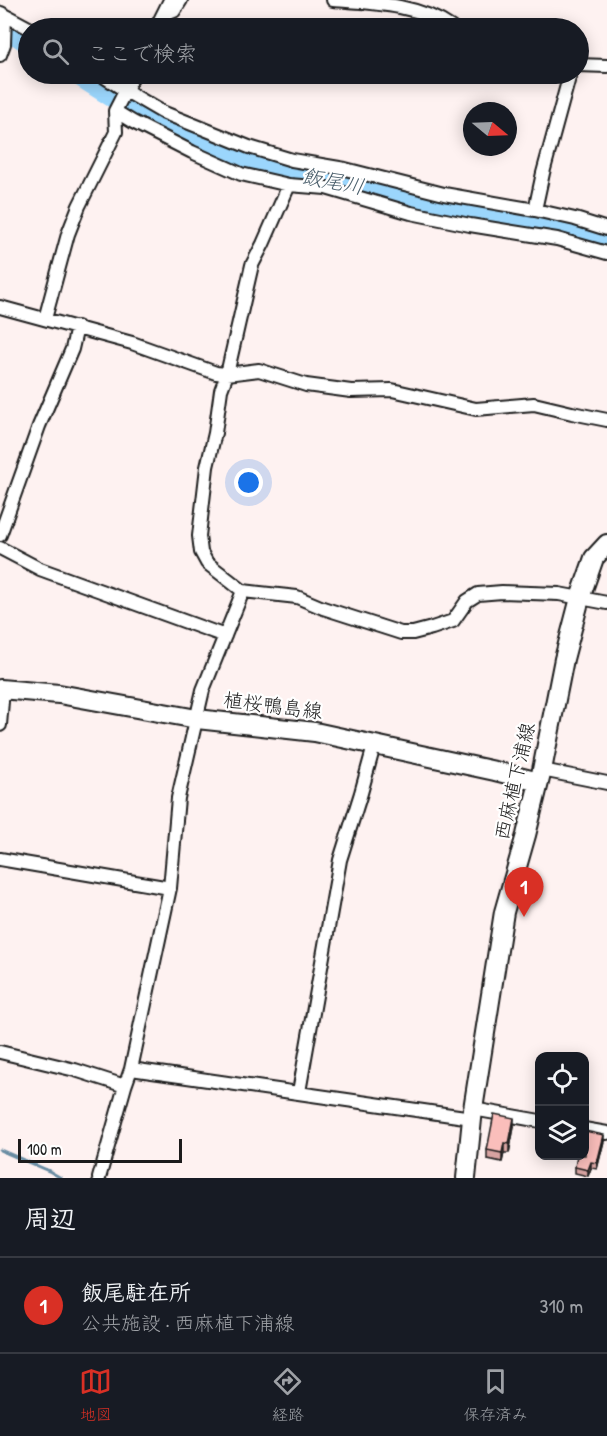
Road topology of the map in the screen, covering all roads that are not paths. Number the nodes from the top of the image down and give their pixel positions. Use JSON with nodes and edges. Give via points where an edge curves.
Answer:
{"nodes":[{"id":1,"x":170,"y":0,"type":"edge"},
{"id":2,"x":181,"y":0,"type":"edge"},
{"id":3,"x":333,"y":0,"type":"edge"},
{"id":4,"x":2,"y":14,"type":"edge"},
{"id":5,"x":162,"y":16,"type":"joint"},
{"id":6,"x":436,"y":18,"type":"edge"},
{"id":7,"x":18,"y":22,"type":"edge"},
{"id":8,"x":2,"y":50,"type":"edge"},
{"id":9,"x":589,"y":65,"type":"edge"},
{"id":10,"x":607,"y":66,"type":"edge"},
{"id":11,"x":115,"y":84,"type":"edge"},
{"id":12,"x":129,"y":84,"type":"edge"},
{"id":13,"x":567,"y":84,"type":"edge"},
{"id":14,"x":126,"y":91,"type":"junction"},
{"id":15,"x":116,"y":111,"type":"junction"},
{"id":16,"x":289,"y":185,"type":"junction"},
{"id":17,"x":535,"y":210,"type":"junction"},
{"id":18,"x":607,"y":229,"type":"edge"},
{"id":19,"x":607,"y":253,"type":"edge"},
{"id":20,"x":0,"y":306,"type":"edge"},
{"id":21,"x":45,"y":319,"type":"junction"},
{"id":22,"x":77,"y":327,"type":"junction"},
{"id":23,"x":227,"y":374,"type":"junction"},
{"id":24,"x":607,"y":420,"type":"edge"},
{"id":25,"x":0,"y":535,"type":"edge"},
{"id":26,"x":607,"y":544,"type":"edge"},
{"id":27,"x":0,"y":548,"type":"edge"},
{"id":28,"x":243,"y":591,"type":"junction"},
{"id":29,"x":580,"y":598,"type":"junction"},
{"id":30,"x":607,"y":603,"type":"edge"},
{"id":31,"x":225,"y":636,"type":"junction"},
{"id":32,"x":1,"y":689,"type":"edge"},
{"id":33,"x":197,"y":719,"type":"junction"},
{"id":34,"x":0,"y":725,"type":"edge"},
{"id":35,"x":374,"y":746,"type":"junction"},
{"id":36,"x":540,"y":776,"type":"junction"},
{"id":37,"x":607,"y":783,"type":"edge"},
{"id":38,"x":0,"y":859,"type":"edge"},
{"id":39,"x":170,"y":888,"type":"junction"},
{"id":40,"x":0,"y":1052,"type":"edge"},
{"id":41,"x":131,"y":1069,"type":"junction"},
{"id":42,"x":125,"y":1086,"type":"junction"},
{"id":43,"x":299,"y":1092,"type":"junction"},
{"id":44,"x":473,"y":1114,"type":"junction"},
{"id":45,"x":535,"y":1120,"type":"edge"},
{"id":46,"x":589,"y":1130,"type":"edge"},
{"id":47,"x":607,"y":1133,"type":"edge"},
{"id":48,"x":99,"y":1178,"type":"edge"},
{"id":49,"x":466,"y":1178,"type":"edge"}],
"edges":[{"from":1,"to":5,"type":"street"},
{"from":2,"to":5,"type":"street","via":[[174,11]]},
{"from":3,"to":6,"type":"street","via":[[411,9]]},
{"from":4,"to":7,"type":"street"},
{"from":4,"to":8,"type":"street"},
{"from":9,"to":10,"type":"street"},
{"from":11,"to":14,"type":"street"},
{"from":12,"to":14,"type":"street"},
{"from":13,"to":17,"type":"street"},
{"from":14,"to":15,"type":"street"},
{"from":14,"to":17,"type":"street","via":[[162,112],[292,160]]},
{"from":15,"to":16,"type":"street","via":[[241,174]]},
{"from":15,"to":21,"type":"street","via":[[116,132],[68,234]]},
{"from":16,"to":19,"type":"street","via":[[326,188],[411,213],[557,239]]},
{"from":16,"to":23,"type":"street","via":[[252,266]]},
{"from":17,"to":18,"type":"street"},
{"from":20,"to":21,"type":"street"},
{"from":21,"to":22,"type":"street"},
{"from":22,"to":23,"type":"street"},
{"from":22,"to":25,"type":"street"},
{"from":23,"to":24,"type":"street","via":[[259,370],[306,385],[351,391],[392,390],[476,409],[534,404]]},
{"from":23,"to":28,"type":"street","via":[[207,467],[199,536],[207,563]]},
{"from":26,"to":29,"type":"main road","name":"西麻植下浦線","via":[[594,558]]},
{"from":27,"to":31,"type":"street","via":[[40,569]]},
{"from":28,"to":29,"type":"street","via":[[297,597],[400,633],[453,621],[467,601],[478,594],[519,592]]},
{"from":28,"to":31,"type":"street"},
{"from":29,"to":30,"type":"street"},
{"from":29,"to":36,"type":"main road","name":"西麻植下浦線"},
{"from":31,"to":33,"type":"street","via":[[203,690]]},
{"from":32,"to":33,"type":"main road","name":"植桜鴨島線","via":[[59,694]]},
{"from":32,"to":34,"type":"street"},
{"from":33,"to":35,"type":"main road","name":"植桜鴨島線","via":[[315,732]]},
{"from":33,"to":39,"type":"street","via":[[178,798]]},
{"from":35,"to":36,"type":"main road","name":"植桜鴨島線","via":[[495,771]]},
{"from":35,"to":43,"type":"street","via":[[340,860]]},
{"from":36,"to":37,"type":"street"},
{"from":36,"to":44,"type":"main road","name":"西麻植下浦線","via":[[504,912]]},
{"from":38,"to":39,"type":"street"},
{"from":39,"to":41,"type":"street"},
{"from":40,"to":42,"type":"street"},
{"from":41,"to":42,"type":"street"},
{"from":41,"to":43,"type":"street"},
{"from":42,"to":48,"type":"street"},
{"from":43,"to":44,"type":"street"},
{"from":44,"to":45,"type":"street"},
{"from":44,"to":49,"type":"main road","name":"西麻植下浦線"},
{"from":46,"to":47,"type":"street"}]}
